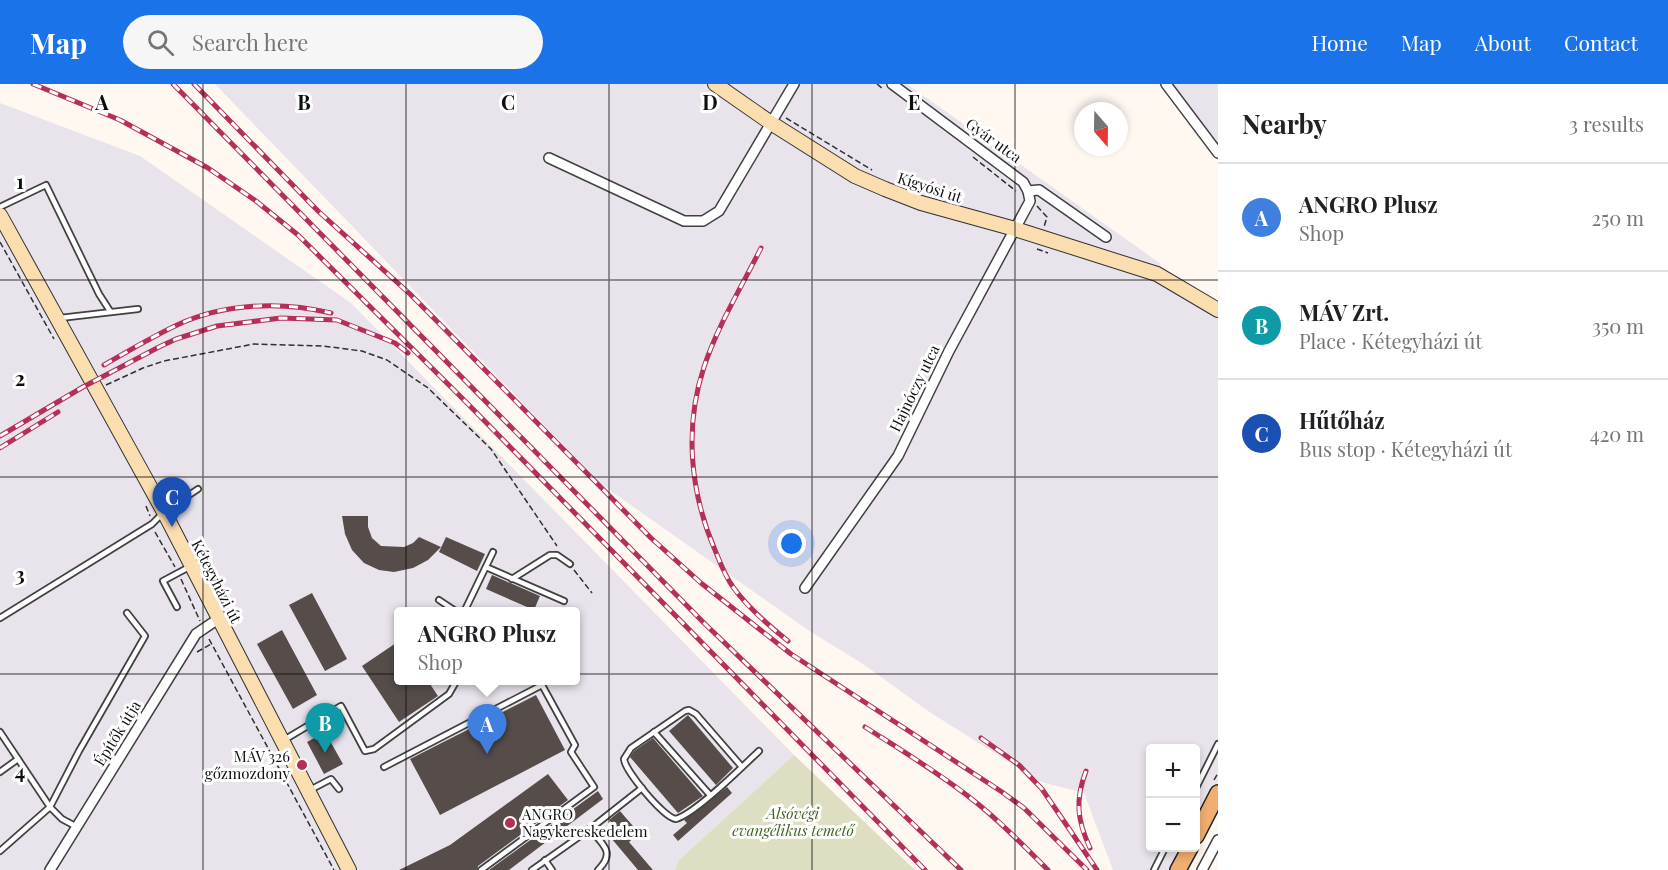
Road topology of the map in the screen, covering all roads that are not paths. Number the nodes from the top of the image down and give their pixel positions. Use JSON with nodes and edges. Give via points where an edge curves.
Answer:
{"nodes":[{"id":1,"x":715,"y":84,"type":"edge"},
{"id":2,"x":794,"y":84,"type":"edge"},
{"id":3,"x":1166,"y":84,"type":"edge"},
{"id":4,"x":889,"y":87,"type":"edge"},
{"id":5,"x":774,"y":118,"type":"junction"},
{"id":6,"x":1218,"y":153,"type":"edge"},
{"id":7,"x":549,"y":158,"type":"dead end"},
{"id":8,"x":1029,"y":196,"type":"junction"},
{"id":9,"x":0,"y":207,"type":"edge"},
{"id":10,"x":0,"y":215,"type":"edge"},
{"id":11,"x":1017,"y":223,"type":"junction"},
{"id":12,"x":1106,"y":237,"type":"dead end"},
{"id":13,"x":138,"y":309,"type":"dead end"},
{"id":14,"x":1218,"y":310,"type":"edge"},
{"id":15,"x":110,"y":311,"type":"junction"},
{"id":16,"x":57,"y":319,"type":"junction"},
{"id":17,"x":198,"y":489,"type":"dead end"},
{"id":18,"x":164,"y":512,"type":"junction"},
{"id":19,"x":493,"y":552,"type":"dead end"},
{"id":20,"x":570,"y":564,"type":"road end"},
{"id":21,"x":486,"y":567,"type":"junction"},
{"id":22,"x":185,"y":570,"type":"junction"},
{"id":23,"x":512,"y":579,"type":"junction"},
{"id":24,"x":805,"y":588,"type":"dead end"},
{"id":25,"x":439,"y":600,"type":"dead end"},
{"id":26,"x":564,"y":601,"type":"dead end"},
{"id":27,"x":177,"y":607,"type":"dead end"},
{"id":28,"x":450,"y":607,"type":"edge"},
{"id":29,"x":466,"y":607,"type":"edge"},
{"id":30,"x":127,"y":613,"type":"dead end"},
{"id":31,"x":0,"y":618,"type":"edge"},
{"id":32,"x":218,"y":619,"type":"junction"},
{"id":33,"x":455,"y":685,"type":"edge"},
{"id":34,"x":0,"y":732,"type":"edge"},
{"id":35,"x":654,"y":732,"type":"junction"},
{"id":36,"x":282,"y":741,"type":"junction"},
{"id":37,"x":1218,"y":744,"type":"edge"},
{"id":38,"x":759,"y":751,"type":"dead end"},
{"id":39,"x":18,"y":759,"type":"junction"},
{"id":40,"x":384,"y":766,"type":"dead end"},
{"id":41,"x":741,"y":767,"type":"junction"},
{"id":42,"x":0,"y":772,"type":"edge"},
{"id":43,"x":1200,"y":780,"type":"edge"},
{"id":44,"x":642,"y":788,"type":"junction"},
{"id":45,"x":339,"y":789,"type":"dead end"},
{"id":46,"x":308,"y":792,"type":"junction"},
{"id":47,"x":1218,"y":793,"type":"edge"},
{"id":48,"x":710,"y":795,"type":"junction"},
{"id":49,"x":50,"y":807,"type":"junction"},
{"id":50,"x":77,"y":827,"type":"junction"},
{"id":51,"x":1200,"y":828,"type":"edge"},
{"id":52,"x":590,"y":829,"type":"junction"},
{"id":53,"x":1218,"y":840,"type":"edge"},
{"id":54,"x":0,"y":851,"type":"edge"},
{"id":55,"x":1163,"y":852,"type":"edge"},
{"id":56,"x":1188,"y":852,"type":"edge"},
{"id":57,"x":545,"y":861,"type":"junction"},
{"id":58,"x":50,"y":870,"type":"edge"},
{"id":59,"x":349,"y":870,"type":"edge"},
{"id":60,"x":482,"y":870,"type":"edge"},
{"id":61,"x":532,"y":870,"type":"edge"},
{"id":62,"x":552,"y":870,"type":"edge"},
{"id":63,"x":598,"y":870,"type":"edge"},
{"id":64,"x":1154,"y":870,"type":"edge"},
{"id":65,"x":1178,"y":870,"type":"edge"},
{"id":66,"x":1202,"y":870,"type":"edge"}],
"edges":[{"from":1,"to":5,"type":"street","name":"Kígyósi út"},
{"from":2,"to":5,"type":"street"},
{"from":3,"to":6,"type":"street"},
{"from":4,"to":8,"type":"street","name":"Gyár utca","via":[[1023,182]]},
{"from":5,"to":7,"type":"street","via":[[719,211],[703,221],[684,221]]},
{"from":5,"to":11,"type":"street","name":"Kígyósi út","via":[[855,176],[885,189],[921,203]]},
{"from":8,"to":11,"type":"street","name":"Hajnóczy utca"},
{"from":8,"to":12,"type":"street","name":"Gyár utca","via":[[1039,190]]},
{"from":9,"to":15,"type":"lane","via":[[46,185]]},
{"from":10,"to":16,"type":"street","name":"Kétegyházi út"},
{"from":11,"to":14,"type":"street","name":"Kígyósi út","via":[[1156,274]]},
{"from":11,"to":24,"type":"street","name":"Hajnóczy utca","via":[[898,456]]},
{"from":13,"to":15,"type":"lane"},
{"from":15,"to":16,"type":"lane"},
{"from":16,"to":18,"type":"street","name":"Kétegyházi út"},
{"from":17,"to":18,"type":"lane"},
{"from":18,"to":22,"type":"street","name":"Kétegyházi út"},
{"from":18,"to":31,"type":"lane","via":[[152,524]]},
{"from":19,"to":21,"type":"lane"},
{"from":20,"to":23,"type":"lane","via":[[550,555]]},
{"from":21,"to":23,"type":"lane"},
{"from":21,"to":29,"type":"lane"},
{"from":22,"to":27,"type":"lane","via":[[163,582]]},
{"from":22,"to":32,"type":"street","name":"Kétegyházi út"},
{"from":23,"to":26,"type":"lane"},
{"from":25,"to":28,"type":"lane"},
{"from":30,"to":49,"type":"lane","via":[[145,636]]},
{"from":32,"to":36,"type":"street","name":"Kétegyházi út"},
{"from":32,"to":50,"type":"street","name":"Építők útja","via":[[196,634]]},
{"from":33,"to":36,"type":"lane","via":[[449,694],[365,751],[341,706]]},
{"from":34,"to":39,"type":"lane"},
{"from":35,"to":41,"type":"lane","via":[[685,711],[693,711]]},
{"from":35,"to":44,"type":"lane","via":[[631,748],[624,759]]},
{"from":35,"to":48,"type":"lane"},
{"from":36,"to":46,"type":"street","name":"Kétegyházi út"},
{"from":37,"to":43,"type":"lane"},
{"from":38,"to":41,"type":"lane"},
{"from":39,"to":42,"type":"lane"},
{"from":39,"to":49,"type":"lane"},
{"from":40,"to":60,"type":"lane","via":[[542,685],[575,745],[571,752],[594,787]]},
{"from":41,"to":48,"type":"lane"},
{"from":44,"to":48,"type":"lane","via":[[668,817],[676,819]]},
{"from":44,"to":52,"type":"lane"},
{"from":45,"to":46,"type":"lane","via":[[332,779]]},
{"from":46,"to":59,"type":"street","name":"Kétegyházi út"},
{"from":47,"to":51,"type":"main road"},
{"from":49,"to":50,"type":"lane"},
{"from":49,"to":54,"type":"lane"},
{"from":50,"to":58,"type":"street","name":"Építők útja"},
{"from":52,"to":57,"type":"lane"},
{"from":52,"to":63,"type":"lane","via":[[607,851],[607,859]]},
{"from":53,"to":66,"type":"street"},
{"from":55,"to":64,"type":"lane"},
{"from":56,"to":65,"type":"main road"},
{"from":57,"to":61,"type":"lane"},
{"from":57,"to":62,"type":"lane"}]}
